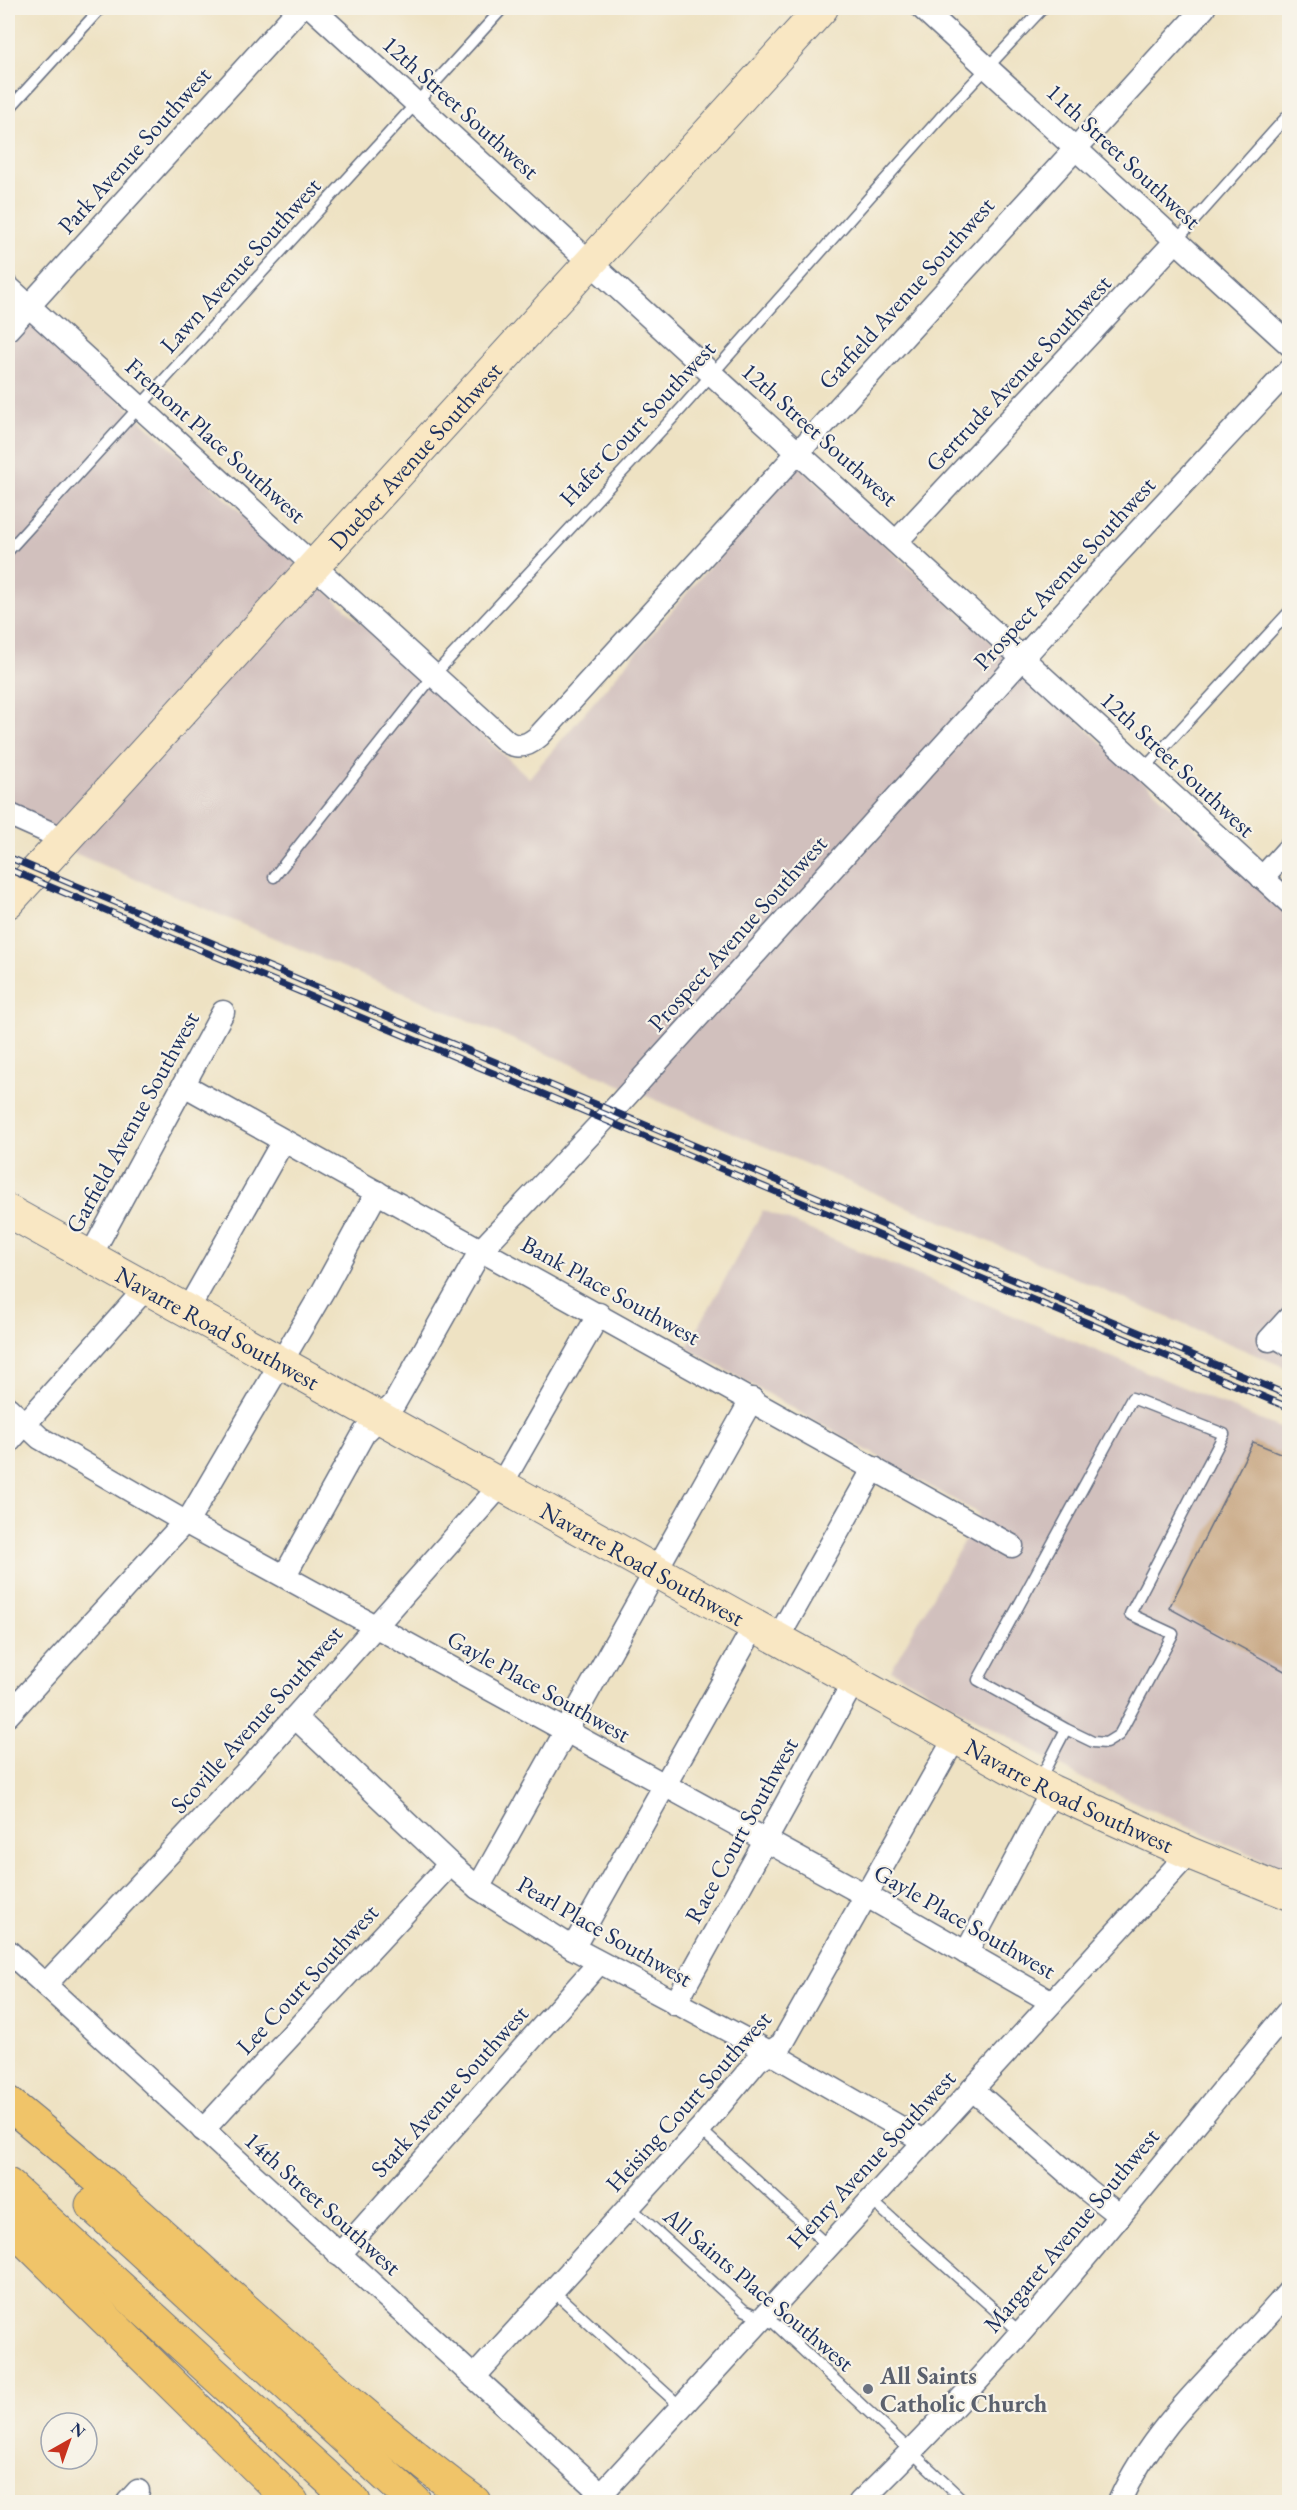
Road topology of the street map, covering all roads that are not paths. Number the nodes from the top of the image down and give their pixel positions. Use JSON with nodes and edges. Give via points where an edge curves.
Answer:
{"nodes":[{"id":1,"x":101,"y":8,"type":"edge"},
{"id":2,"x":300,"y":8,"type":"edge"},
{"id":3,"x":312,"y":8,"type":"edge"},
{"id":4,"x":503,"y":8,"type":"edge"},
{"id":5,"x":822,"y":8,"type":"edge"},
{"id":6,"x":921,"y":8,"type":"edge"},
{"id":7,"x":1043,"y":8,"type":"edge"},
{"id":8,"x":1204,"y":8,"type":"edge"},
{"id":9,"x":987,"y":67,"type":"junction"},
{"id":10,"x":417,"y":102,"type":"junction"},
{"id":11,"x":8,"y":110,"type":"edge"},
{"id":12,"x":1290,"y":113,"type":"edge"},
{"id":13,"x":1076,"y":149,"type":"junction"},
{"id":14,"x":1176,"y":241,"type":"junction"},
{"id":15,"x":590,"y":261,"type":"junction"},
{"id":16,"x":8,"y":286,"type":"edge"},
{"id":17,"x":29,"y":306,"type":"junction"},
{"id":18,"x":8,"y":329,"type":"edge"},
{"id":19,"x":1290,"y":345,"type":"edge"},
{"id":20,"x":1290,"y":369,"type":"edge"},
{"id":21,"x":712,"y":373,"type":"junction"},
{"id":22,"x":140,"y":406,"type":"junction"},
{"id":23,"x":797,"y":451,"type":"junction"},
{"id":24,"x":897,"y":541,"type":"junction"},
{"id":25,"x":8,"y":551,"type":"edge"},
{"id":26,"x":314,"y":566,"type":"junction"},
{"id":27,"x":1290,"y":611,"type":"edge"},
{"id":28,"x":1023,"y":658,"type":"junction"},
{"id":29,"x":434,"y":675,"type":"junction"},
{"id":30,"x":525,"y":745,"type":"joint"},
{"id":31,"x":1144,"y":769,"type":"junction"},
{"id":32,"x":8,"y":814,"type":"edge"},
{"id":33,"x":64,"y":839,"type":"junction"},
{"id":34,"x":1290,"y":847,"type":"edge"},
{"id":35,"x":274,"y":877,"type":"dead end"},
{"id":36,"x":1262,"y":878,"type":"junction"},
{"id":37,"x":8,"y":902,"type":"edge"},
{"id":38,"x":1290,"y":903,"type":"edge"},
{"id":39,"x":223,"y":1012,"type":"dead end"},
{"id":40,"x":184,"y":1085,"type":"junction"},
{"id":41,"x":284,"y":1140,"type":"junction"},
{"id":42,"x":377,"y":1192,"type":"junction"},
{"id":43,"x":8,"y":1211,"type":"edge"},
{"id":44,"x":481,"y":1250,"type":"junction"},
{"id":45,"x":90,"y":1257,"type":"junction"},
{"id":46,"x":146,"y":1288,"type":"junction"},
{"id":47,"x":187,"y":1311,"type":"junction"},
{"id":48,"x":599,"y":1314,"type":"junction"},
{"id":49,"x":1290,"y":1317,"type":"edge"},
{"id":50,"x":1269,"y":1340,"type":"joint"},
{"id":51,"x":1290,"y":1352,"type":"edge"},
{"id":52,"x":281,"y":1363,"type":"junction"},
{"id":53,"x":752,"y":1399,"type":"junction"},
{"id":54,"x":8,"y":1408,"type":"edge"},
{"id":55,"x":379,"y":1418,"type":"junction"},
{"id":56,"x":25,"y":1424,"type":"junction"},
{"id":57,"x":8,"y":1443,"type":"edge"},
{"id":58,"x":874,"y":1468,"type":"junction"},
{"id":59,"x":501,"y":1485,"type":"junction"},
{"id":60,"x":185,"y":1522,"type":"junction"},
{"id":61,"x":1012,"y":1546,"type":"dead end"},
{"id":62,"x":655,"y":1570,"type":"junction"},
{"id":63,"x":285,"y":1575,"type":"junction"},
{"id":64,"x":377,"y":1626,"type":"junction"},
{"id":65,"x":766,"y":1631,"type":"junction"},
{"id":66,"x":854,"y":1681,"type":"junction"},
{"id":67,"x":8,"y":1714,"type":"edge"},
{"id":68,"x":295,"y":1717,"type":"junction"},
{"id":69,"x":1066,"y":1729,"type":"junction"},
{"id":70,"x":564,"y":1732,"type":"junction"},
{"id":71,"x":955,"y":1738,"type":"junction"},
{"id":72,"x":666,"y":1787,"type":"junction"},
{"id":73,"x":1045,"y":1787,"type":"junction"},
{"id":74,"x":767,"y":1841,"type":"junction"},
{"id":75,"x":1189,"y":1853,"type":"junction"},
{"id":76,"x":450,"y":1864,"type":"junction"},
{"id":77,"x":478,"y":1888,"type":"junction"},
{"id":78,"x":1290,"y":1894,"type":"edge"},
{"id":79,"x":867,"y":1896,"type":"junction"},
{"id":80,"x":573,"y":1948,"type":"junction"},
{"id":81,"x":8,"y":1951,"type":"edge"},
{"id":82,"x":966,"y":1953,"type":"junction"},
{"id":83,"x":599,"y":1963,"type":"junction"},
{"id":84,"x":45,"y":1985,"type":"junction"},
{"id":85,"x":1052,"y":2002,"type":"junction"},
{"id":86,"x":675,"y":2004,"type":"junction"},
{"id":87,"x":1290,"y":2009,"type":"edge"},
{"id":88,"x":771,"y":2053,"type":"junction"},
{"id":89,"x":972,"y":2089,"type":"junction"},
{"id":90,"x":8,"y":2103,"type":"edge"},
{"id":91,"x":8,"y":2127,"type":"edge"},
{"id":92,"x":700,"y":2129,"type":"junction"},
{"id":93,"x":203,"y":2130,"type":"junction"},
{"id":94,"x":924,"y":2141,"type":"junction"},
{"id":95,"x":8,"y":2185,"type":"edge"},
{"id":96,"x":871,"y":2200,"type":"junction"},
{"id":97,"x":629,"y":2206,"type":"junction"},
{"id":98,"x":1120,"y":2216,"type":"junction"},
{"id":99,"x":8,"y":2223,"type":"edge"},
{"id":100,"x":828,"y":2246,"type":"junction"},
{"id":101,"x":339,"y":2255,"type":"junction"},
{"id":102,"x":552,"y":2290,"type":"junction"},
{"id":103,"x":1290,"y":2290,"type":"edge"},
{"id":104,"x":763,"y":2318,"type":"junction"},
{"id":105,"x":1021,"y":2333,"type":"junction"},
{"id":106,"x":474,"y":2377,"type":"junction"},
{"id":107,"x":681,"y":2407,"type":"junction"},
{"id":108,"x":913,"y":2451,"type":"junction"},
{"id":109,"x":598,"y":2498,"type":"edge"},
{"id":110,"x":292,"y":2502,"type":"edge"},
{"id":111,"x":354,"y":2502,"type":"edge"},
{"id":112,"x":415,"y":2502,"type":"edge"},
{"id":113,"x":474,"y":2502,"type":"edge"},
{"id":114,"x":860,"y":2502,"type":"edge"},
{"id":115,"x":965,"y":2502,"type":"edge"},
{"id":116,"x":1119,"y":2502,"type":"edge"}],
"edges":[{"from":1,"to":11,"type":"lane"},
{"from":2,"to":17,"type":"street","name":"Park Avenue Southwest"},
{"from":3,"to":10,"type":"street","name":"12th Street Southwest"},
{"from":4,"to":10,"type":"lane","name":"Lawn Avenue Southwest"},
{"from":5,"to":15,"type":"street","name":"Dueber Avenue Southwest"},
{"from":6,"to":9,"type":"street","name":"11th Street Southwest"},
{"from":7,"to":9,"type":"lane","name":"Hafer Court Southwest"},
{"from":8,"to":13,"type":"street","name":"Garfield Avenue Southwest"},
{"from":9,"to":13,"type":"street","name":"11th Street Southwest"},
{"from":9,"to":21,"type":"lane","name":"Hafer Court Southwest"},
{"from":10,"to":15,"type":"street","name":"12th Street Southwest"},
{"from":10,"to":22,"type":"lane","name":"Lawn Avenue Southwest"},
{"from":12,"to":14,"type":"lane"},
{"from":13,"to":14,"type":"street","name":"11th Street Southwest"},
{"from":13,"to":23,"type":"street","name":"Garfield Avenue Southwest"},
{"from":14,"to":19,"type":"street","name":"11th Street Southwest"},
{"from":14,"to":24,"type":"street","name":"Gertrude Avenue Southwest"},
{"from":15,"to":21,"type":"street","name":"12th Street Southwest"},
{"from":15,"to":26,"type":"street","name":"Dueber Avenue Southwest"},
{"from":16,"to":17,"type":"street","name":"Fremont Place Southwest"},
{"from":17,"to":18,"type":"street","name":"Park Avenue Southwest"},
{"from":17,"to":22,"type":"street","name":"Fremont Place Southwest"},
{"from":20,"to":28,"type":"street","name":"Prospect Avenue Southwest"},
{"from":21,"to":23,"type":"street","name":"12th Street Southwest"},
{"from":21,"to":29,"type":"lane","name":"Hafer Court Southwest"},
{"from":22,"to":25,"type":"lane","name":"Lawn Avenue Southwest"},
{"from":22,"to":26,"type":"street","name":"Fremont Place Southwest"},
{"from":23,"to":24,"type":"street","name":"12th Street Southwest"},
{"from":23,"to":30,"type":"street","name":"Garfield Avenue Southwest","via":[[539,736]]},
{"from":24,"to":28,"type":"street","name":"12th Street Southwest"},
{"from":26,"to":29,"type":"street","name":"Fremont Place Southwest"},
{"from":26,"to":33,"type":"street","name":"Dueber Avenue Southwest"},
{"from":27,"to":31,"type":"lane"},
{"from":28,"to":31,"type":"street","name":"12th Street Southwest"},
{"from":28,"to":44,"type":"street","name":"Prospect Avenue Southwest"},
{"from":29,"to":30,"type":"street","name":"Fremont Place Southwest","via":[[507,742]]},
{"from":29,"to":35,"type":"lane","name":"Hafer Court Southwest"},
{"from":31,"to":36,"type":"street","name":"12th Street Southwest"},
{"from":32,"to":33,"type":"street"},
{"from":33,"to":37,"type":"street","name":"Dueber Avenue Southwest"},
{"from":34,"to":36,"type":"street"},
{"from":36,"to":38,"type":"street","name":"12th Street Southwest"},
{"from":39,"to":40,"type":"street","name":"Garfield Avenue Southwest"},
{"from":40,"to":41,"type":"street","name":"Bank Place Southwest"},
{"from":40,"to":45,"type":"street","name":"Garfield Avenue Southwest"},
{"from":41,"to":42,"type":"street","name":"Bank Place Southwest"},
{"from":41,"to":47,"type":"street"},
{"from":42,"to":44,"type":"street","name":"Bank Place Southwest"},
{"from":42,"to":52,"type":"street"},
{"from":43,"to":45,"type":"street","name":"Navarre Road Southwest"},
{"from":44,"to":48,"type":"street","name":"Bank Place Southwest"},
{"from":44,"to":55,"type":"street","name":"Prospect Avenue Southwest","via":[[394,1404]]},
{"from":45,"to":46,"type":"street","name":"Navarre Road Southwest"},
{"from":46,"to":47,"type":"street","name":"Navarre Road Southwest"},
{"from":46,"to":56,"type":"street"},
{"from":47,"to":52,"type":"street","name":"Navarre Road Southwest"},
{"from":48,"to":53,"type":"street","name":"Bank Place Southwest"},
{"from":48,"to":59,"type":"street","name":"Scoville Avenue Southwest"},
{"from":49,"to":50,"type":"street"},
{"from":50,"to":51,"type":"lane"},
{"from":52,"to":55,"type":"street","name":"Navarre Road Southwest"},
{"from":52,"to":60,"type":"street"},
{"from":53,"to":58,"type":"street","name":"Bank Place Southwest"},
{"from":53,"to":62,"type":"street"},
{"from":54,"to":56,"type":"street","name":"Gayle Place Southwest"},
{"from":55,"to":59,"type":"street","name":"Navarre Road Southwest"},
{"from":55,"to":63,"type":"street","name":"Prospect Avenue Southwest","via":[[364,1433]]},
{"from":56,"to":57,"type":"street"},
{"from":56,"to":60,"type":"street","name":"Gayle Place Southwest","via":[[40,1438]]},
{"from":58,"to":61,"type":"street","name":"Bank Place Southwest"},
{"from":58,"to":65,"type":"street"},
{"from":59,"to":62,"type":"street","name":"Navarre Road Southwest"},
{"from":59,"to":64,"type":"street","name":"Scoville Avenue Southwest"},
{"from":60,"to":63,"type":"street","name":"Gayle Place Southwest"},
{"from":60,"to":67,"type":"street"},
{"from":62,"to":65,"type":"street","name":"Navarre Road Southwest"},
{"from":62,"to":70,"type":"street"},
{"from":63,"to":64,"type":"street","name":"Gayle Place Southwest"},
{"from":64,"to":68,"type":"street","name":"Scoville Avenue Southwest"},
{"from":64,"to":70,"type":"street","name":"Gayle Place Southwest"},
{"from":65,"to":66,"type":"street","name":"Navarre Road Southwest"},
{"from":65,"to":72,"type":"street"},
{"from":66,"to":71,"type":"street","name":"Navarre Road Southwest"},
{"from":66,"to":74,"type":"street","name":"Race Court Southwest"},
{"from":68,"to":76,"type":"street","name":"Pearl Place Southwest"},
{"from":68,"to":84,"type":"street","name":"Scoville Avenue Southwest"},
{"from":69,"to":69,"type":"lane","via":[[978,1680],[1132,1398],[1224,1434],[1130,1614],[1173,1634],[1119,1735],[1106,1743],[1093,1742]]},
{"from":69,"to":73,"type":"lane"},
{"from":70,"to":72,"type":"street","name":"Gayle Place Southwest"},
{"from":70,"to":77,"type":"street"},
{"from":71,"to":73,"type":"street","name":"Navarre Road Southwest"},
{"from":71,"to":79,"type":"street","name":"Heising Court Southwest"},
{"from":72,"to":74,"type":"street","name":"Gayle Place Southwest"},
{"from":72,"to":80,"type":"street"},
{"from":73,"to":75,"type":"street","name":"Navarre Road Southwest"},
{"from":73,"to":82,"type":"street"},
{"from":74,"to":79,"type":"street","name":"Gayle Place Southwest"},
{"from":74,"to":86,"type":"street","name":"Race Court Southwest"},
{"from":75,"to":78,"type":"street","name":"Navarre Road Southwest"},
{"from":75,"to":85,"type":"street","name":"Henry Avenue Southwest"},
{"from":76,"to":77,"type":"street","name":"Pearl Place Southwest"},
{"from":76,"to":93,"type":"street","name":"Lee Court Southwest"},
{"from":77,"to":80,"type":"street","name":"Pearl Place Southwest"},
{"from":79,"to":82,"type":"street","name":"Gayle Place Southwest"},
{"from":79,"to":88,"type":"street","name":"Heising Court Southwest","via":[[782,2044]]},
{"from":80,"to":83,"type":"street","name":"Pearl Place Southwest"},
{"from":81,"to":84,"type":"street","name":"14th Street Southwest"},
{"from":82,"to":85,"type":"street","name":"Gayle Place Southwest"},
{"from":83,"to":86,"type":"street","name":"Pearl Place Southwest"},
{"from":83,"to":101,"type":"street","name":"Stark Avenue Southwest"},
{"from":84,"to":93,"type":"street","name":"14th Street Southwest"},
{"from":85,"to":89,"type":"street","name":"Henry Avenue Southwest"},
{"from":86,"to":88,"type":"street","name":"Pearl Place Southwest"},
{"from":87,"to":98,"type":"street","name":"Margaret Avenue Southwest"},
{"from":88,"to":92,"type":"street","name":"Heising Court Southwest","via":[[757,2061]]},
{"from":88,"to":94,"type":"street","name":"Pearl Place Southwest"},
{"from":89,"to":94,"type":"street","name":"Henry Avenue Southwest"},
{"from":89,"to":98,"type":"street"},
{"from":90,"to":113,"type":"highway","via":[[298,2358]]},
{"from":91,"to":112,"type":"highway"},
{"from":92,"to":97,"type":"street","name":"Heising Court Southwest"},
{"from":92,"to":100,"type":"lane"},
{"from":93,"to":101,"type":"street","name":"14th Street Southwest"},
{"from":94,"to":96,"type":"street","name":"Henry Avenue Southwest"},
{"from":95,"to":111,"type":"highway"},
{"from":96,"to":100,"type":"street","name":"Henry Avenue Southwest"},
{"from":96,"to":105,"type":"lane"},
{"from":97,"to":102,"type":"street","name":"Heising Court Southwest"},
{"from":97,"to":104,"type":"lane","name":"All Saints Place Southwest","via":[[744,2310]]},
{"from":98,"to":105,"type":"street","name":"Margaret Avenue Southwest"},
{"from":99,"to":110,"type":"highway"},
{"from":100,"to":104,"type":"street","name":"Henry Avenue Southwest"},
{"from":101,"to":106,"type":"street","name":"14th Street Southwest"},
{"from":102,"to":106,"type":"street","name":"Heising Court Southwest"},
{"from":102,"to":107,"type":"lane"},
{"from":103,"to":116,"type":"street","via":[[1166,2424],[1139,2462]]},
{"from":104,"to":107,"type":"street","name":"Henry Avenue Southwest"},
{"from":104,"to":108,"type":"lane","name":"All Saints Place Southwest","via":[[775,2324]]},
{"from":105,"to":108,"type":"street","name":"Margaret Avenue Southwest"},
{"from":106,"to":109,"type":"street","name":"14th Street Southwest"},
{"from":107,"to":109,"type":"street","name":"Henry Avenue Southwest"},
{"from":108,"to":114,"type":"street","name":"Margaret Avenue Southwest"},
{"from":108,"to":115,"type":"lane","name":"All Saints Place Southwest"}]}
